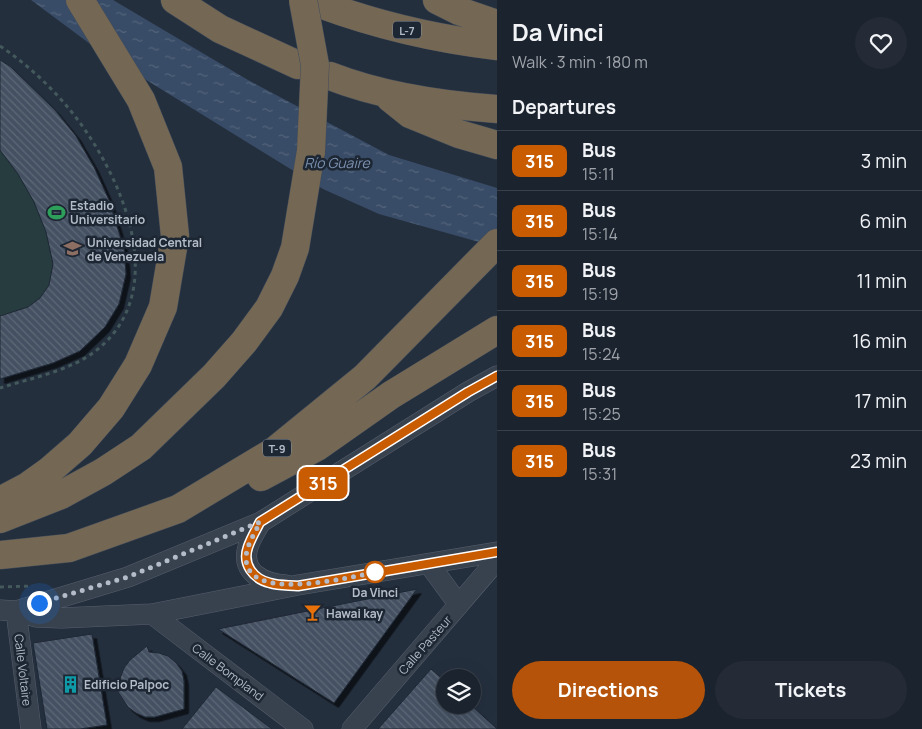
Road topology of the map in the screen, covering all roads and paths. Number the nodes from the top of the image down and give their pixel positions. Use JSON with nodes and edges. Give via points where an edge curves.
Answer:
{"nodes":[{"id":1,"x":80,"y":0,"type":"edge"},
{"id":2,"x":176,"y":0,"type":"edge"},
{"id":3,"x":440,"y":1,"type":"edge"},
{"id":4,"x":311,"y":2,"type":"edge"},
{"id":5,"x":497,"y":24,"type":"edge"},
{"id":6,"x":0,"y":46,"type":"edge"},
{"id":7,"x":497,"y":46,"type":"edge"},
{"id":8,"x":298,"y":66,"type":"dead end"},
{"id":9,"x":330,"y":76,"type":"dead end"},
{"id":10,"x":383,"y":92,"type":"junction"},
{"id":11,"x":497,"y":109,"type":"edge"},
{"id":12,"x":497,"y":131,"type":"edge"},
{"id":13,"x":497,"y":145,"type":"edge"},
{"id":14,"x":497,"y":243,"type":"edge"},
{"id":15,"x":497,"y":330,"type":"edge"},
{"id":16,"x":497,"y":376,"type":"edge"},
{"id":17,"x":0,"y":388,"type":"edge"},
{"id":18,"x":0,"y":501,"type":"edge"},
{"id":19,"x":0,"y":519,"type":"edge"},
{"id":20,"x":260,"y":522,"type":"junction"},
{"id":21,"x":497,"y":552,"type":"edge"},
{"id":22,"x":0,"y":555,"type":"edge"},
{"id":23,"x":497,"y":560,"type":"edge"},
{"id":24,"x":0,"y":564,"type":"edge"},
{"id":25,"x":429,"y":564,"type":"junction"},
{"id":26,"x":298,"y":586,"type":"junction"},
{"id":27,"x":459,"y":605,"type":"junction"},
{"id":28,"x":8,"y":610,"type":"edge"},
{"id":29,"x":152,"y":614,"type":"junction"},
{"id":30,"x":31,"y":729,"type":"edge"},
{"id":31,"x":303,"y":729,"type":"edge"},
{"id":32,"x":352,"y":729,"type":"edge"}],
"edges":[{"from":1,"to":18,"type":"highway","via":[[141,100],[168,167],[174,236],[163,307],[138,365],[111,408],[80,444],[49,471]]},
{"from":2,"to":8,"type":"highway","via":[[220,29]]},
{"from":3,"to":5,"type":"highway","via":[[458,12]]},
{"from":4,"to":7,"type":"highway","number":"L-7","via":[[365,20],[424,34]]},
{"from":4,"to":19,"type":"highway","bridge":true,"via":[[315,65],[311,151],[295,248],[270,308],[214,376],[142,447],[61,495]]},
{"from":6,"to":17,"type":"path","via":[[50,87],[94,144],[125,211],[136,266],[133,293],[126,314],[98,350],[75,364]]},
{"from":9,"to":10,"type":"highway","via":[[354,86]]},
{"from":10,"to":11,"type":"highway"},
{"from":10,"to":12,"type":"highway","via":[[466,127]]},
{"from":10,"to":13,"type":"highway","via":[[410,114]]},
{"from":14,"to":22,"type":"highway","number":"T-9","via":[[365,377],[272,452],[178,509],[69,548]]},
{"from":15,"to":24,"type":"highway","number":"T-9","via":[[391,395],[317,447],[191,516],[122,544],[47,562]]},
{"from":16,"to":20,"type":"street"},
{"from":20,"to":26,"type":"street","via":[[248,548],[247,564],[251,571],[269,583]]},
{"from":20,"to":28,"type":"street","via":[[128,577]]},
{"from":21,"to":25,"type":"street"},
{"from":23,"to":27,"type":"street","name":"Calle Pasteur"},
{"from":25,"to":26,"type":"street"},
{"from":25,"to":27,"type":"street"},
{"from":26,"to":29,"type":"street"},
{"from":27,"to":32,"type":"street","name":"Calle Pasteur"},
{"from":28,"to":29,"type":"street","via":[[36,617],[61,618]]},
{"from":28,"to":30,"type":"street","name":"Calle Voltaire"},
{"from":29,"to":31,"type":"street","name":"Calle Bompland"}]}
